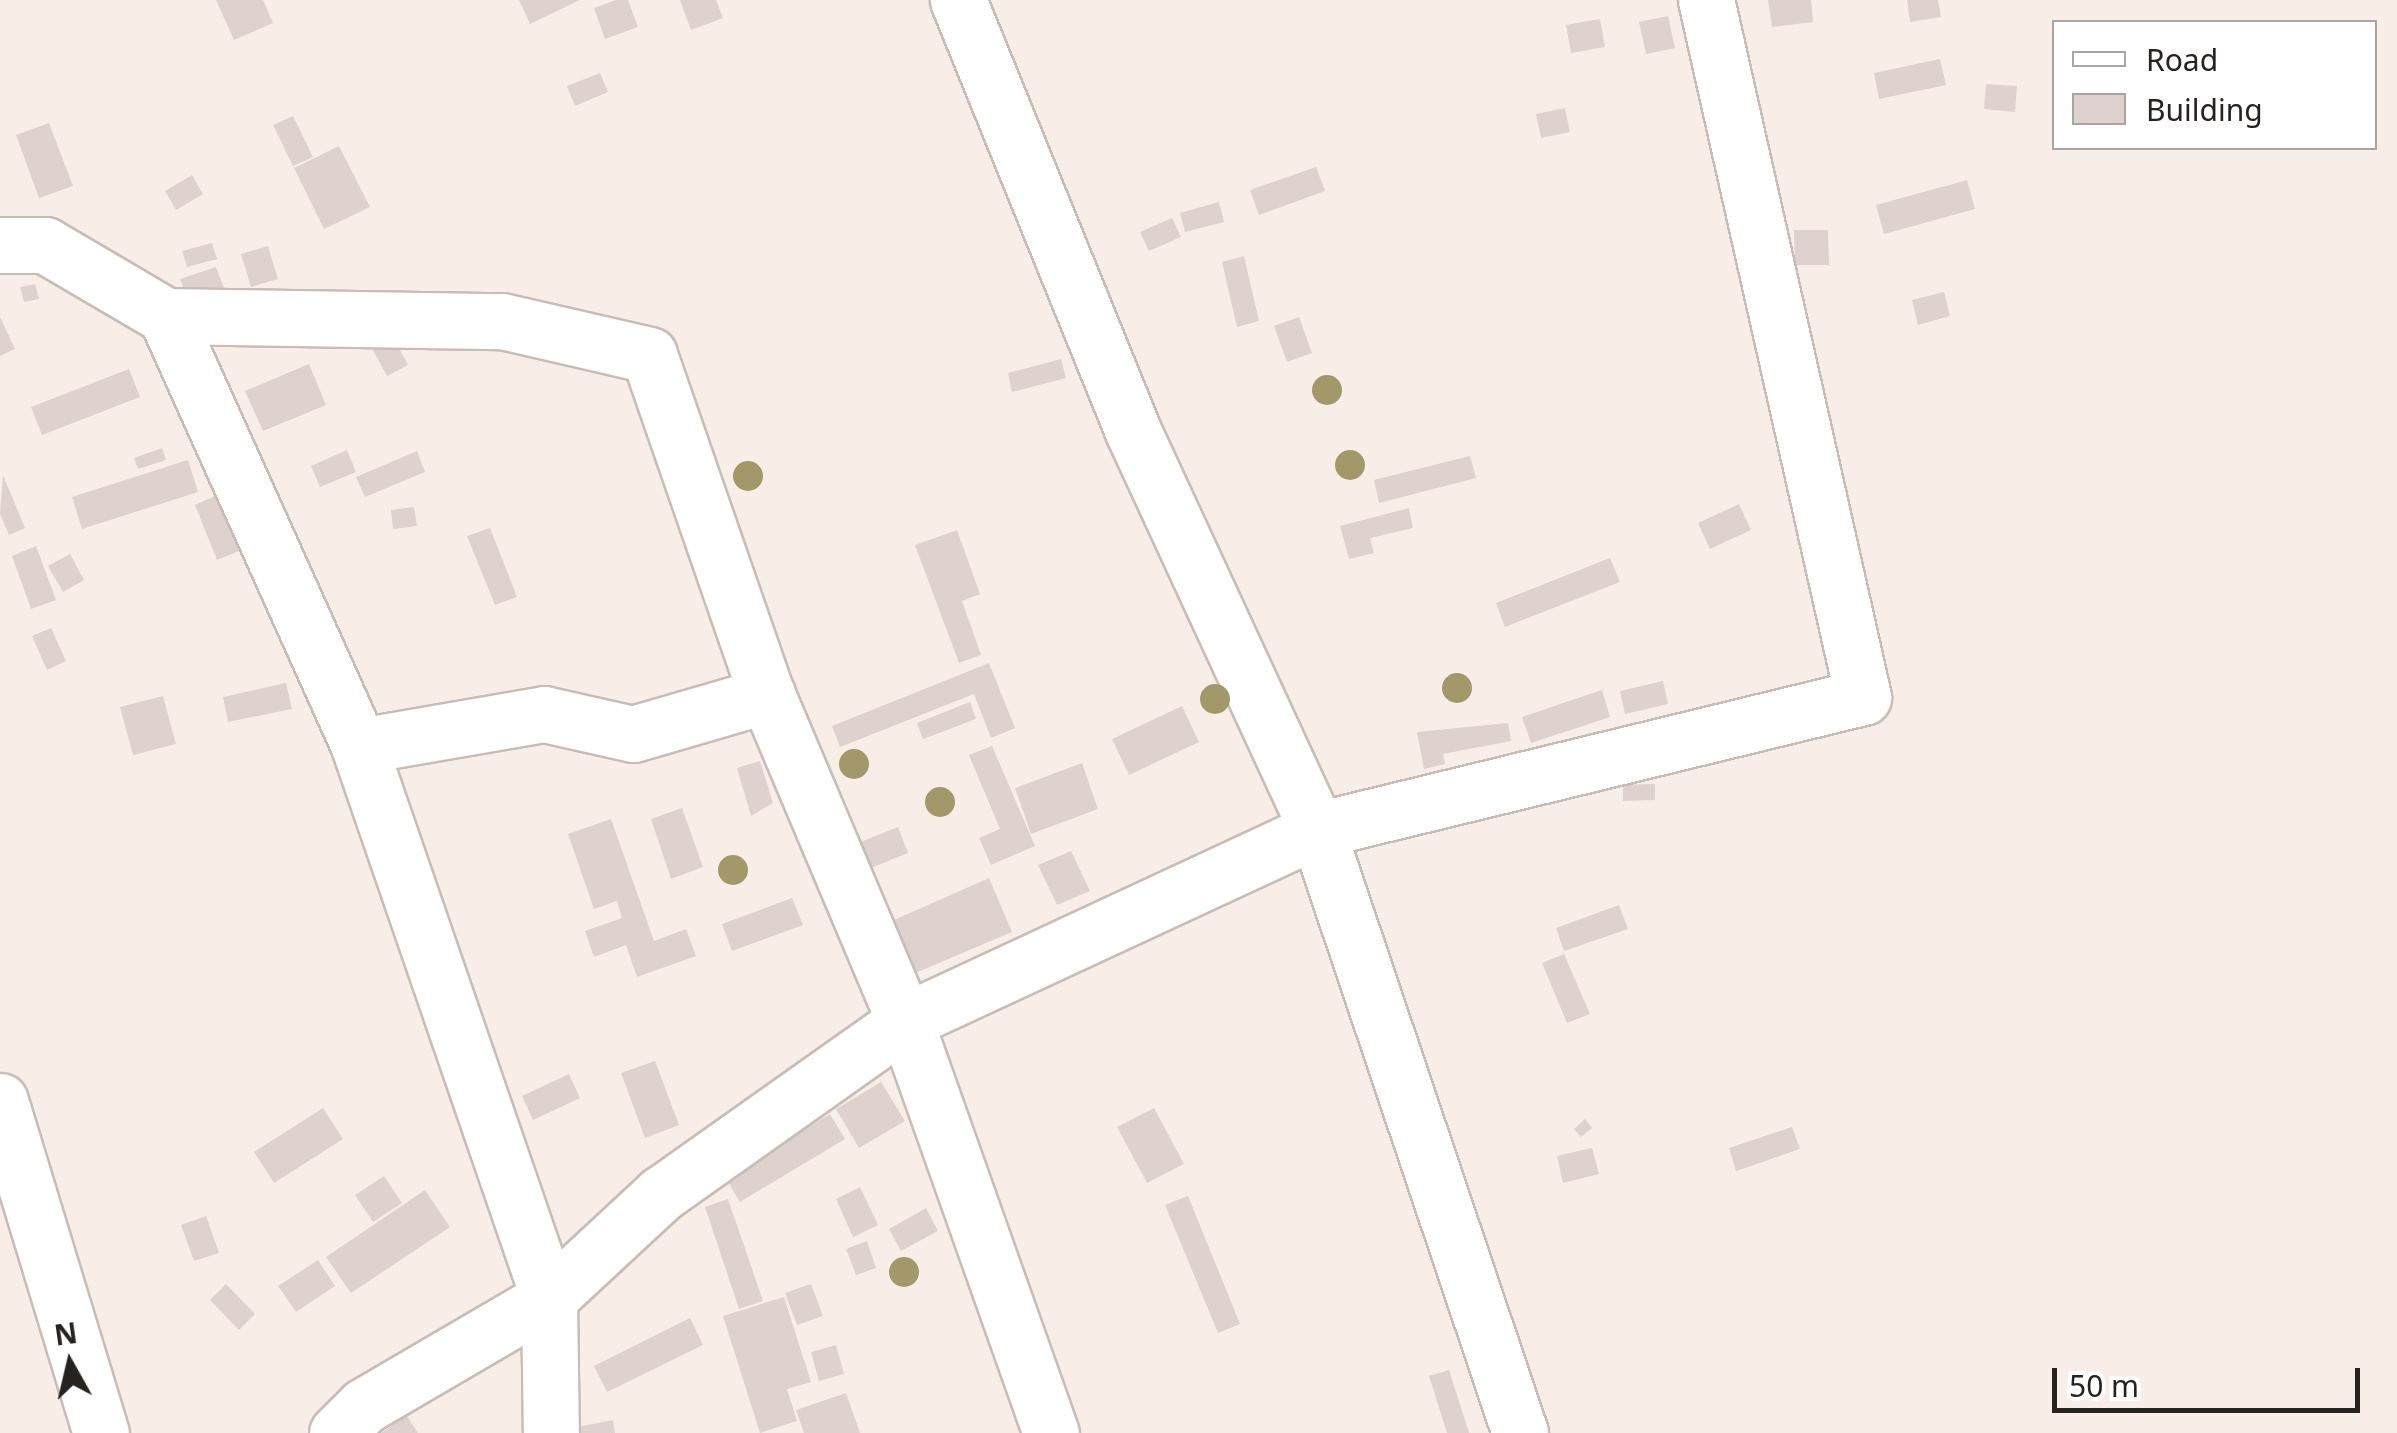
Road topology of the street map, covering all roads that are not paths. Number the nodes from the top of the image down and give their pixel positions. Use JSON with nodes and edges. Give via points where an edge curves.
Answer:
{"nodes":[{"id":1,"x":958,"y":0,"type":"edge"},
{"id":2,"x":1706,"y":0,"type":"edge"},
{"id":3,"x":0,"y":245,"type":"edge"},
{"id":4,"x":166,"y":316,"type":"junction"},
{"id":5,"x":767,"y":695,"type":"junction"},
{"id":6,"x":359,"y":746,"type":"junction"},
{"id":7,"x":1318,"y":830,"type":"junction"},
{"id":8,"x":905,"y":1021,"type":"junction"},
{"id":9,"x":0,"y":1100,"type":"edge"},
{"id":10,"x":549,"y":1298,"type":"junction"},
{"id":11,"x":101,"y":1433,"type":"edge"},
{"id":12,"x":337,"y":1433,"type":"edge"},
{"id":13,"x":552,"y":1433,"type":"edge"},
{"id":14,"x":1051,"y":1433,"type":"edge"},
{"id":15,"x":1520,"y":1433,"type":"edge"}],
"edges":[{"from":1,"to":7,"type":"street","via":[[1132,428]]},
{"from":2,"to":7,"type":"street","via":[[1863,697]]},
{"from":3,"to":4,"type":"street","via":[[45,245]]},
{"from":4,"to":5,"type":"street","via":[[502,321],[649,354]]},
{"from":4,"to":6,"type":"street"},
{"from":5,"to":6,"type":"street","via":[[634,734],[544,714]]},
{"from":5,"to":8,"type":"street"},
{"from":6,"to":10,"type":"street"},
{"from":7,"to":8,"type":"street"},
{"from":7,"to":15,"type":"street"},
{"from":8,"to":10,"type":"street","via":[[661,1194]]},
{"from":8,"to":14,"type":"street"},
{"from":9,"to":11,"type":"street"},
{"from":10,"to":12,"type":"street","via":[[364,1406]]},
{"from":10,"to":13,"type":"street"}]}
